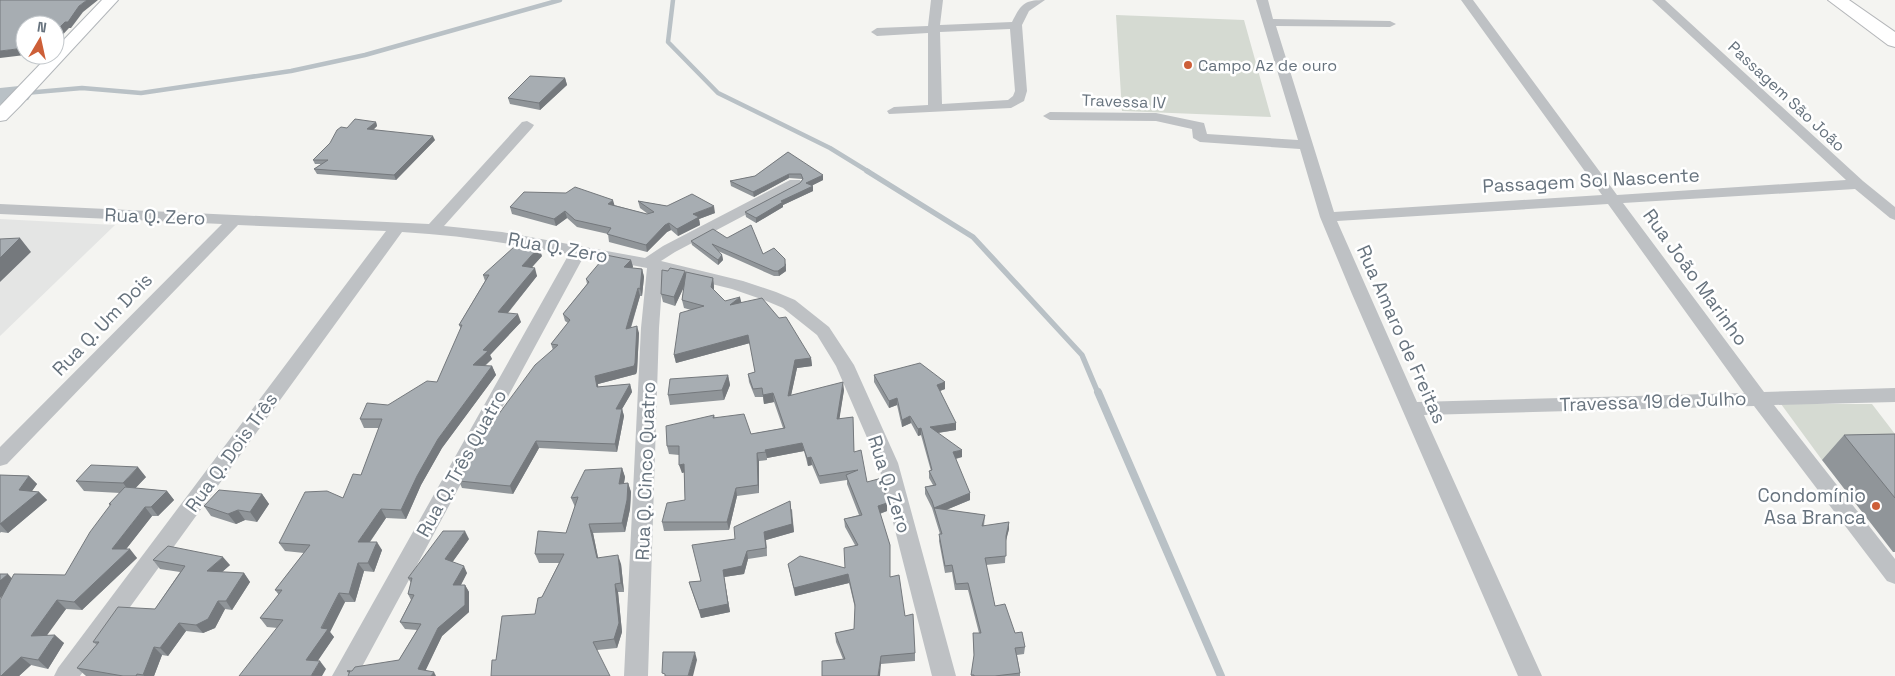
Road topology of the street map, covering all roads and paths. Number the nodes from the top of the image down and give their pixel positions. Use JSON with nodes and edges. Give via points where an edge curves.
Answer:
{"nodes":[{"id":1,"x":110,"y":0,"type":"edge"},
{"id":2,"x":937,"y":0,"type":"edge"},
{"id":3,"x":1262,"y":0,"type":"edge"},
{"id":4,"x":1467,"y":0,"type":"edge"},
{"id":5,"x":1658,"y":0,"type":"edge"},
{"id":6,"x":1837,"y":0,"type":"edge"},
{"id":7,"x":1852,"y":0,"type":"edge"},
{"id":8,"x":1033,"y":2,"type":"edge"},
{"id":9,"x":1269,"y":22,"type":"junction"},
{"id":10,"x":1390,"y":24,"type":"dead end"},
{"id":11,"x":1016,"y":25,"type":"junction"},
{"id":12,"x":934,"y":29,"type":"junction"},
{"id":13,"x":878,"y":32,"type":"dead end"},
{"id":14,"x":1895,"y":34,"type":"edge"},
{"id":15,"x":1895,"y":41,"type":"edge"},
{"id":16,"x":27,"y":87,"type":"junction"},
{"id":17,"x":0,"y":90,"type":"edge"},
{"id":18,"x":935,"y":108,"type":"junction"},
{"id":19,"x":894,"y":111,"type":"dead end"},
{"id":20,"x":4,"y":112,"type":"edge"},
{"id":21,"x":1050,"y":116,"type":"dead end"},
{"id":22,"x":527,"y":125,"type":"dead end"},
{"id":23,"x":1306,"y":145,"type":"junction"},
{"id":24,"x":795,"y":183,"type":"edge"},
{"id":25,"x":1858,"y":184,"type":"junction"},
{"id":26,"x":1613,"y":199,"type":"junction"},
{"id":27,"x":0,"y":209,"type":"edge"},
{"id":28,"x":1895,"y":215,"type":"edge"},
{"id":29,"x":1328,"y":217,"type":"junction"},
{"id":30,"x":235,"y":219,"type":"junction"},
{"id":31,"x":397,"y":228,"type":"junction"},
{"id":32,"x":433,"y":230,"type":"junction"},
{"id":33,"x":579,"y":251,"type":"junction"},
{"id":34,"x":652,"y":264,"type":"junction"},
{"id":35,"x":1895,"y":395,"type":"edge"},
{"id":36,"x":1758,"y":398,"type":"junction"},
{"id":37,"x":1411,"y":409,"type":"junction"},
{"id":38,"x":0,"y":458,"type":"edge"},
{"id":39,"x":1895,"y":575,"type":"edge"},
{"id":40,"x":66,"y":676,"type":"edge"},
{"id":41,"x":344,"y":676,"type":"edge"},
{"id":42,"x":636,"y":676,"type":"edge"},
{"id":43,"x":944,"y":676,"type":"edge"},
{"id":44,"x":1530,"y":676,"type":"edge"}],
"edges":[{"from":1,"to":16,"type":"street"},
{"from":2,"to":12,"type":"street"},
{"from":3,"to":9,"type":"street","name":"Rua Amaro de Freitas"},
{"from":4,"to":26,"type":"street","name":"Rua João Marinho"},
{"from":5,"to":25,"type":"street","name":"Passagem São João"},
{"from":6,"to":15,"type":"highway"},
{"from":7,"to":14,"type":"highway"},
{"from":8,"to":11,"type":"street"},
{"from":9,"to":10,"type":"street"},
{"from":9,"to":23,"type":"street","name":"Rua Amaro de Freitas"},
{"from":11,"to":12,"type":"street"},
{"from":11,"to":18,"type":"street","via":[[1019,98],[1011,104]]},
{"from":12,"to":13,"type":"street"},
{"from":12,"to":18,"type":"street"},
{"from":16,"to":17,"type":"street"},
{"from":16,"to":20,"type":"street"},
{"from":18,"to":19,"type":"street"},
{"from":21,"to":23,"type":"street","name":"Travessa IV","via":[[1156,117],[1199,126],[1200,138]]},
{"from":22,"to":32,"type":"street"},
{"from":23,"to":29,"type":"street","name":"Rua Amaro de Freitas"},
{"from":24,"to":34,"type":"street","via":[[669,249]]},
{"from":25,"to":26,"type":"street","name":"Passagem Sol Nascente"},
{"from":25,"to":28,"type":"street","name":"Passagem São João"},
{"from":26,"to":29,"type":"street","name":"Passagem Sol Nascente"},
{"from":26,"to":36,"type":"street","name":"Rua João Marinho"},
{"from":27,"to":30,"type":"street","name":"Rua Q. Zero"},
{"from":29,"to":37,"type":"street","name":"Rua Amaro de Freitas"},
{"from":30,"to":31,"type":"street","name":"Rua Q. Zero"},
{"from":30,"to":38,"type":"street","name":"Rua Q. Um Dois"},
{"from":31,"to":32,"type":"street","name":"Rua Q. Zero"},
{"from":31,"to":40,"type":"street","name":"Rua Q. Dois Três"},
{"from":32,"to":33,"type":"street","name":"Rua Q. Zero","via":[[502,237]]},
{"from":33,"to":34,"type":"street","name":"Rua Q. Zero"},
{"from":33,"to":41,"type":"street","name":"Rua Q. Três Quatro"},
{"from":34,"to":42,"type":"street","name":"Rua Q. Cinco Quatro"},
{"from":34,"to":43,"type":"street","name":"Rua Q. Zero","via":[[770,296],[789,304],[823,331],[845,365],[888,463]]},
{"from":35,"to":36,"type":"street","name":"Travessa 19 de Julho"},
{"from":36,"to":37,"type":"street","name":"Travessa 19 de Julho"},
{"from":36,"to":39,"type":"street","name":"Rua João Marinho"},
{"from":37,"to":44,"type":"street","name":"Rua Amaro de Freitas"}]}
